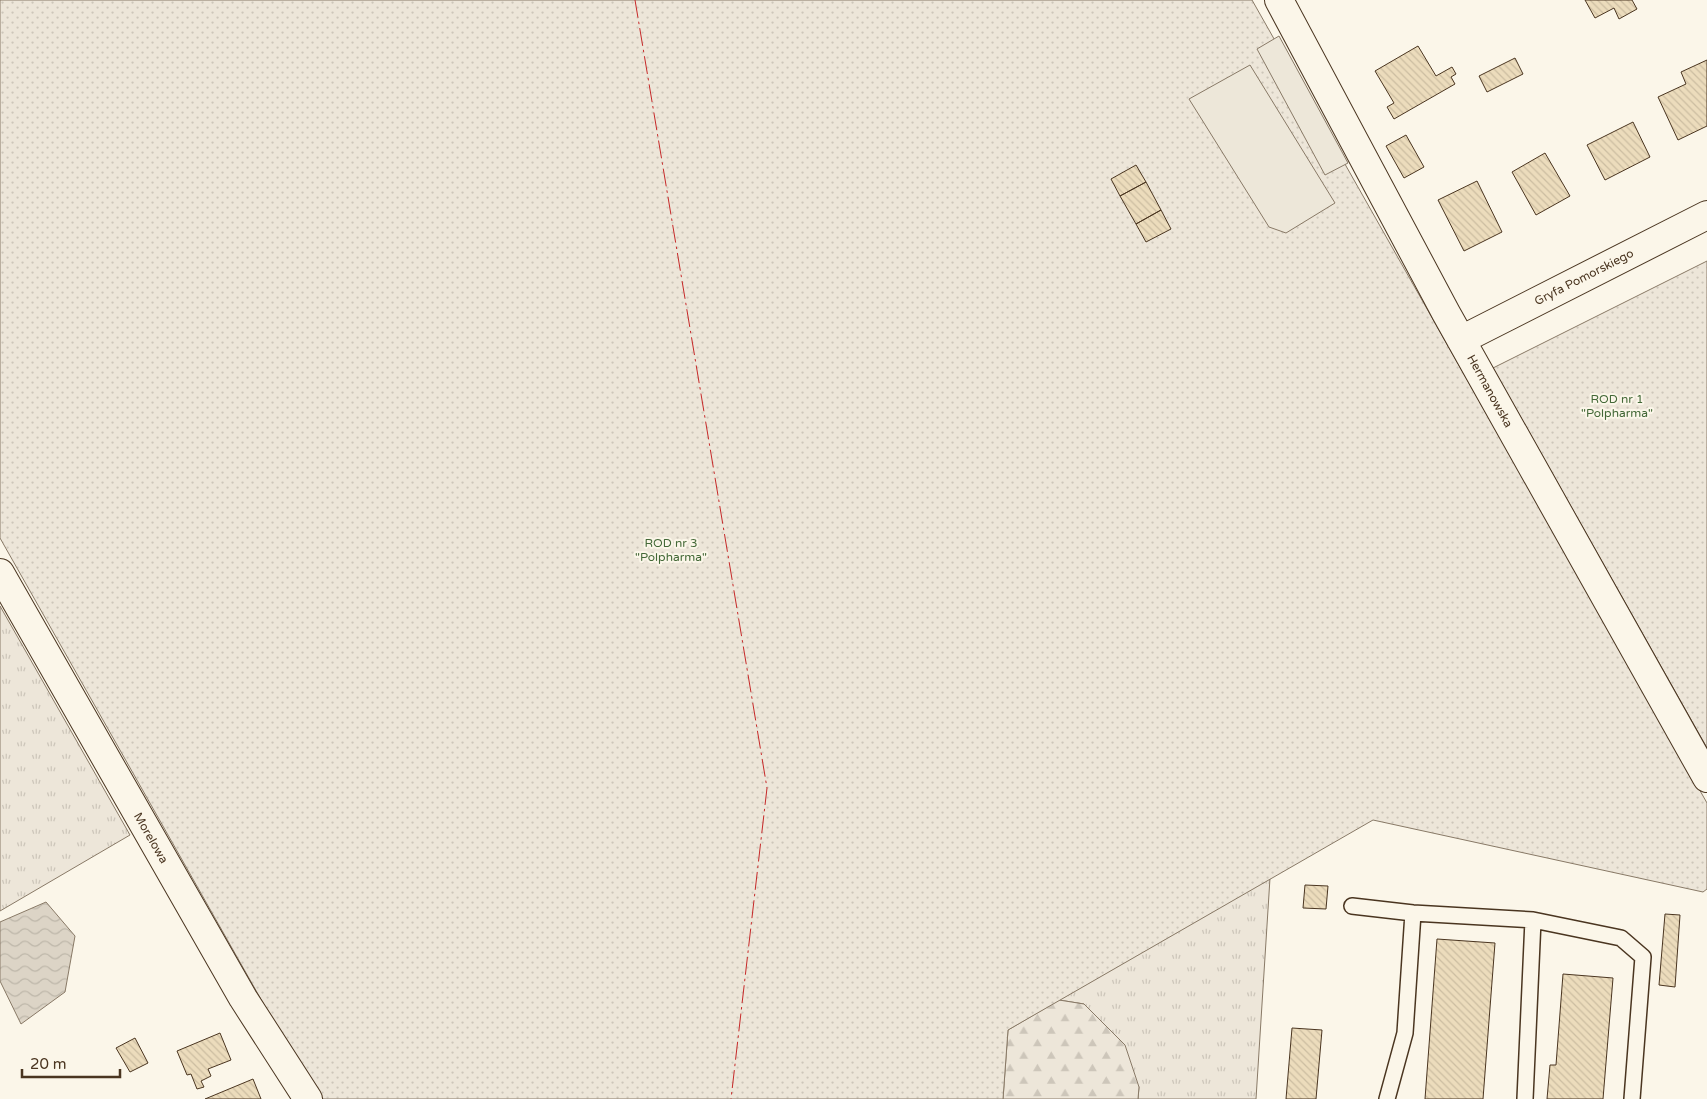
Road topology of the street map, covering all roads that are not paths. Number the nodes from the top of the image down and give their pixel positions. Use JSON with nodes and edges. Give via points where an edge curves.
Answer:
{"nodes":[{"id":1,"x":1279,"y":0,"type":"edge"},
{"id":2,"x":1707,"y":215,"type":"edge"},
{"id":3,"x":1461,"y":340,"type":"junction"},
{"id":4,"x":0,"y":573,"type":"edge"},
{"id":5,"x":1707,"y":778,"type":"edge"},
{"id":6,"x":1352,"y":906,"type":"dead end"},
{"id":7,"x":1413,"y":913,"type":"junction"},
{"id":8,"x":1533,"y":920,"type":"junction"},
{"id":9,"x":308,"y":1099,"type":"edge"},
{"id":10,"x":1387,"y":1099,"type":"edge"},
{"id":11,"x":1525,"y":1099,"type":"edge"},
{"id":12,"x":1632,"y":1099,"type":"edge"}],
"edges":[{"from":1,"to":3,"type":"street","name":"Hermanowska"},
{"from":2,"to":3,"type":"street","name":"Gryfa Pomorskiego"},
{"from":3,"to":5,"type":"street","name":"Hermanowska"},
{"from":4,"to":9,"type":"street","name":"Morelowa","via":[[243,998]]},
{"from":6,"to":7,"type":"lane"},
{"from":7,"to":8,"type":"lane"},
{"from":7,"to":10,"type":"lane","via":[[1405,1033]]},
{"from":8,"to":11,"type":"lane"},
{"from":8,"to":12,"type":"lane","via":[[1621,938],[1643,957]]}]}
